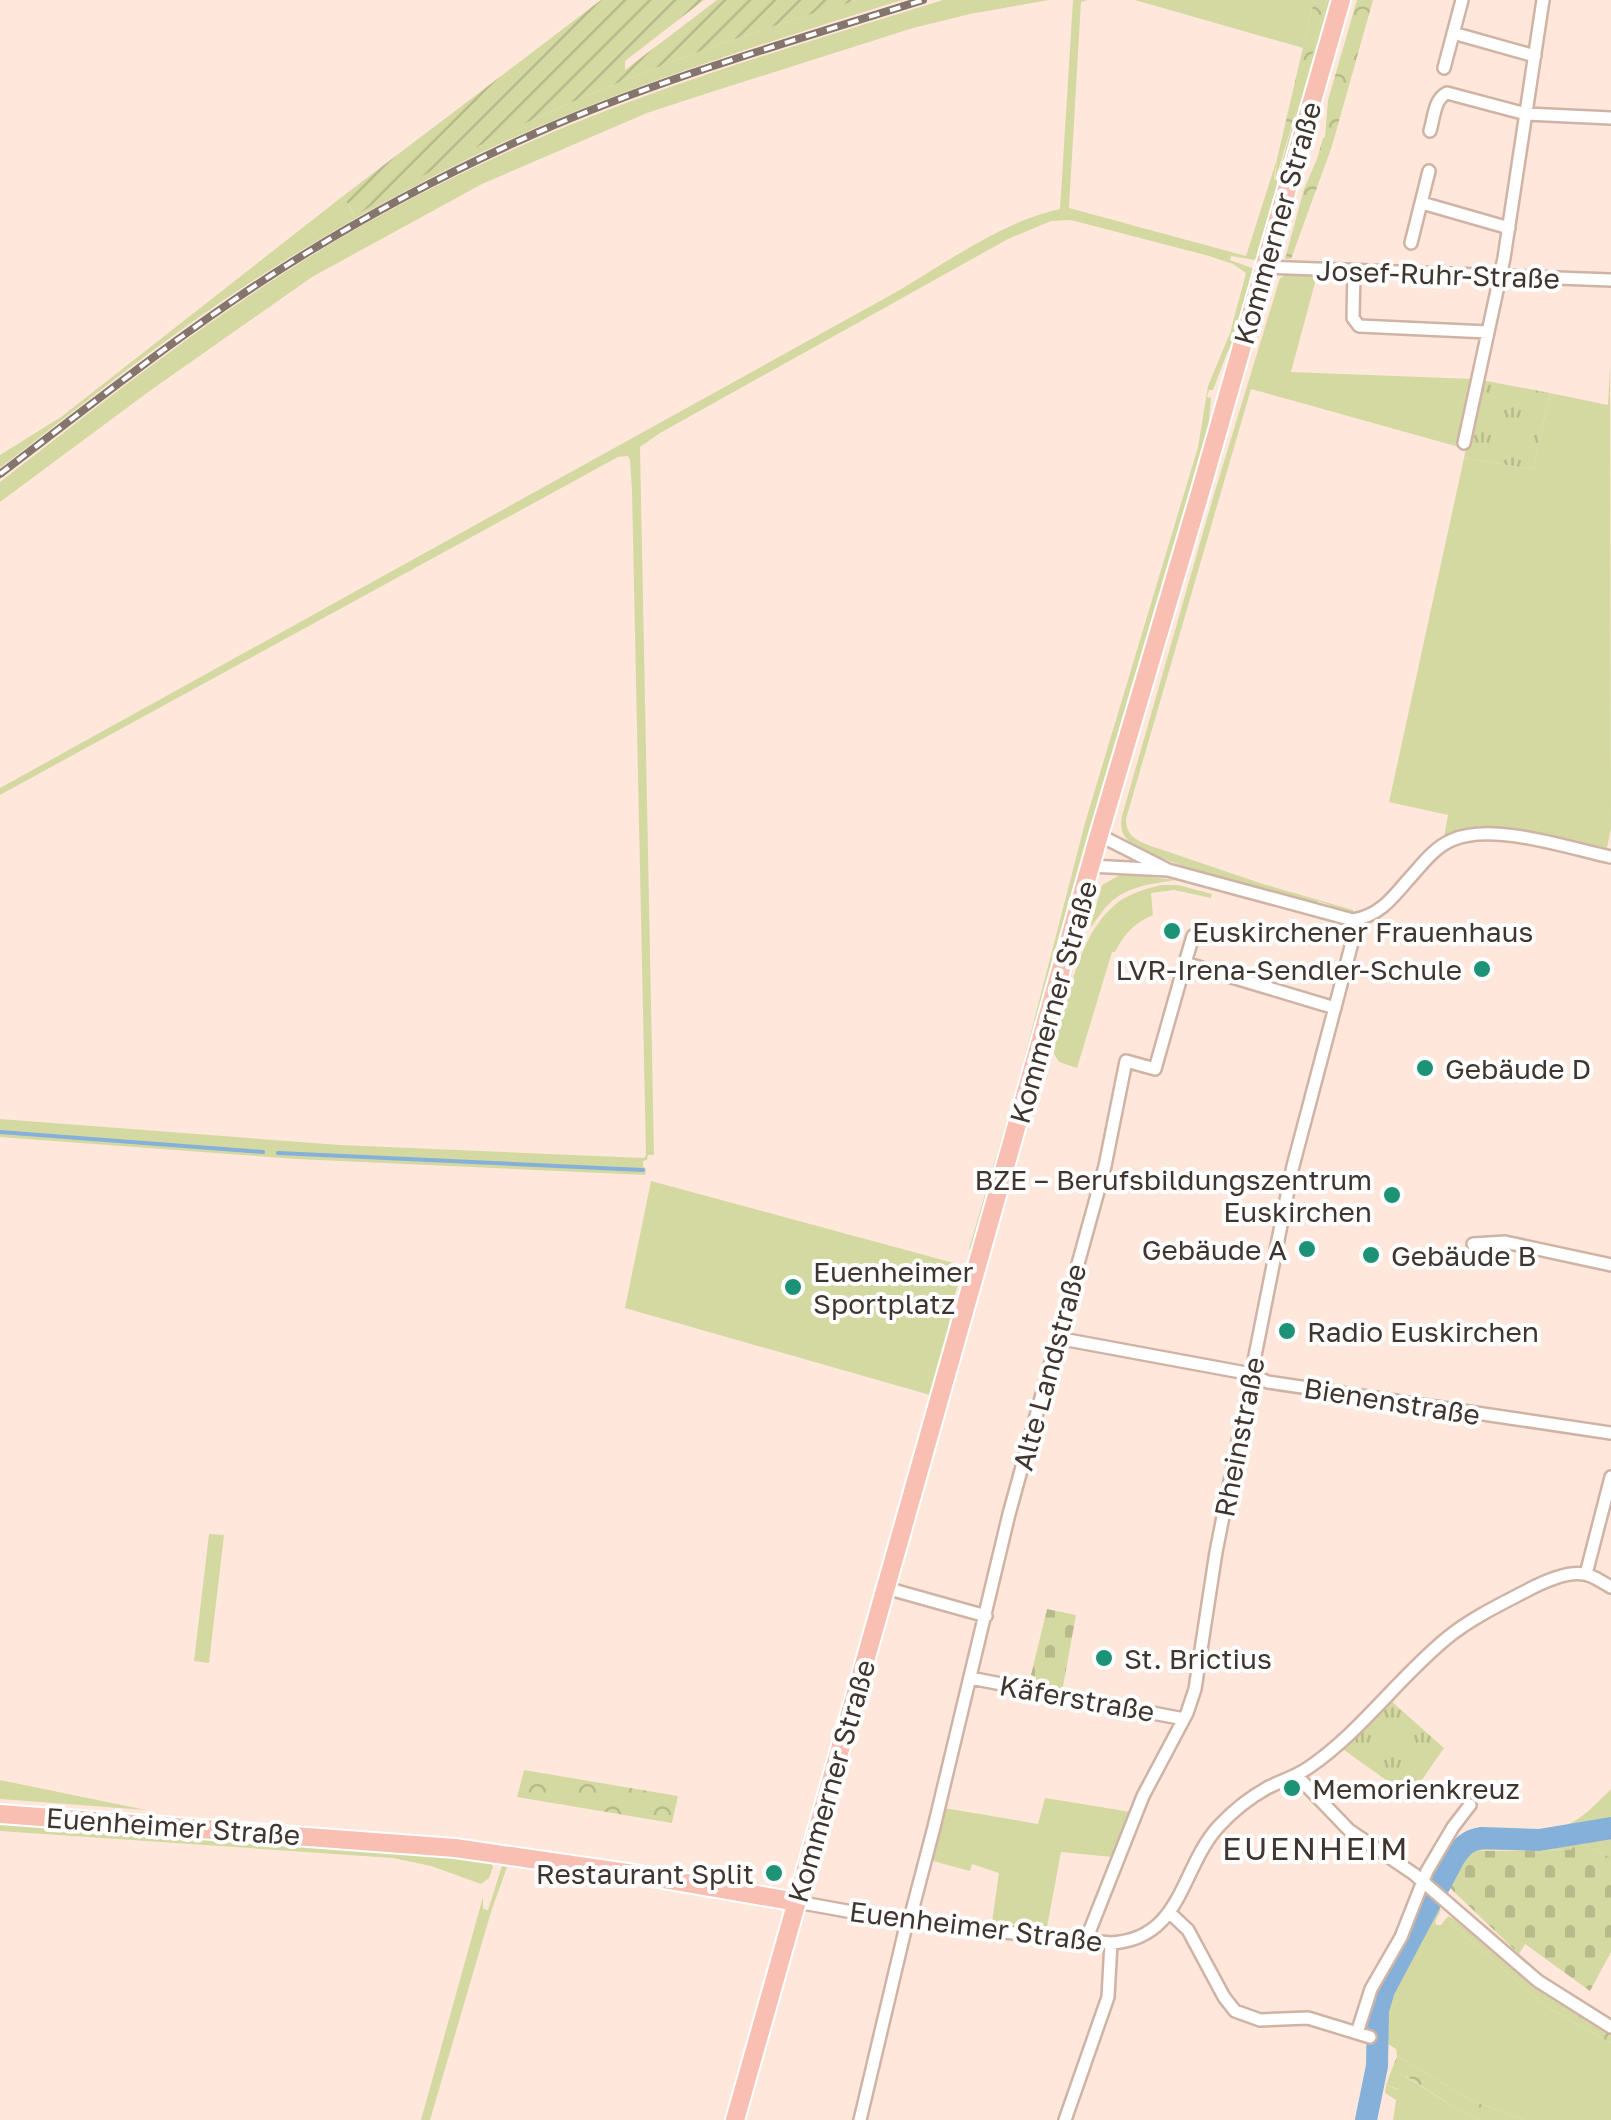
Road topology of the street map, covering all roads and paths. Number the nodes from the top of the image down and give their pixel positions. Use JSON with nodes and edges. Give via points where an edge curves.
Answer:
{"nodes":[{"id":1,"x":1341,"y":0,"type":"edge"},
{"id":2,"x":1462,"y":0,"type":"edge"},
{"id":3,"x":1543,"y":0,"type":"edge"},
{"id":4,"x":1453,"y":33,"type":"junction"},
{"id":5,"x":1535,"y":56,"type":"junction"},
{"id":6,"x":1444,"y":68,"type":"dead end"},
{"id":7,"x":1526,"y":114,"type":"junction"},
{"id":8,"x":1611,"y":118,"type":"edge"},
{"id":9,"x":1430,"y":131,"type":"dead end"},
{"id":10,"x":1430,"y":171,"type":"dead end"},
{"id":11,"x":1422,"y":203,"type":"junction"},
{"id":12,"x":1508,"y":228,"type":"junction"},
{"id":13,"x":1411,"y":242,"type":"dead end"},
{"id":14,"x":1264,"y":267,"type":"junction"},
{"id":15,"x":1354,"y":271,"type":"junction"},
{"id":16,"x":1500,"y":276,"type":"junction"},
{"id":17,"x":1611,"y":280,"type":"edge"},
{"id":18,"x":1488,"y":332,"type":"junction"},
{"id":19,"x":1464,"y":443,"type":"dead end"},
{"id":20,"x":1099,"y":835,"type":"junction"},
{"id":21,"x":1611,"y":857,"type":"edge"},
{"id":22,"x":1090,"y":866,"type":"junction"},
{"id":23,"x":1168,"y":870,"type":"junction"},
{"id":24,"x":1358,"y":920,"type":"junction"},
{"id":25,"x":1193,"y":936,"type":"dead end"},
{"id":26,"x":1185,"y":964,"type":"junction"},
{"id":27,"x":1335,"y":1008,"type":"junction"},
{"id":28,"x":1473,"y":1244,"type":"dead end"},
{"id":29,"x":1611,"y":1265,"type":"edge"},
{"id":30,"x":1057,"y":1338,"type":"junction"},
{"id":31,"x":1251,"y":1376,"type":"junction"},
{"id":32,"x":1611,"y":1433,"type":"edge"},
{"id":33,"x":1611,"y":1477,"type":"edge"},
{"id":34,"x":1586,"y":1574,"type":"junction"},
{"id":35,"x":1611,"y":1587,"type":"edge"},
{"id":36,"x":886,"y":1588,"type":"junction"},
{"id":37,"x":986,"y":1616,"type":"junction"},
{"id":38,"x":970,"y":1678,"type":"junction"},
{"id":39,"x":1184,"y":1718,"type":"junction"},
{"id":40,"x":1296,"y":1775,"type":"junction"},
{"id":41,"x":1470,"y":1805,"type":"dead end"},
{"id":42,"x":0,"y":1814,"type":"edge"},
{"id":43,"x":1425,"y":1885,"type":"junction"},
{"id":44,"x":797,"y":1902,"type":"junction"},
{"id":45,"x":1170,"y":1913,"type":"junction"},
{"id":46,"x":908,"y":1922,"type":"junction"},
{"id":47,"x":1086,"y":1940,"type":"junction"},
{"id":48,"x":1111,"y":1943,"type":"junction"},
{"id":49,"x":1611,"y":2027,"type":"edge"},
{"id":50,"x":735,"y":2120,"type":"edge"},
{"id":51,"x":860,"y":2120,"type":"edge"},
{"id":52,"x":1065,"y":2120,"type":"edge"}],
"edges":[{"from":1,"to":14,"type":"main road","name":"Kommerner Straße"},
{"from":2,"to":4,"type":"street"},
{"from":3,"to":5,"type":"street"},
{"from":4,"to":5,"type":"street"},
{"from":4,"to":6,"type":"street"},
{"from":5,"to":7,"type":"street"},
{"from":7,"to":8,"type":"street"},
{"from":7,"to":9,"type":"street","via":[[1446,93]]},
{"from":7,"to":12,"type":"street"},
{"from":10,"to":11,"type":"street"},
{"from":11,"to":12,"type":"street"},
{"from":11,"to":13,"type":"street"},
{"from":12,"to":16,"type":"street"},
{"from":14,"to":15,"type":"street","name":"Josef-Ruhr-Straße"},
{"from":14,"to":20,"type":"main road","name":"Kommerner Straße"},
{"from":15,"to":16,"type":"street","name":"Josef-Ruhr-Straße"},
{"from":15,"to":18,"type":"street","via":[[1353,318],[1359,326]]},
{"from":16,"to":17,"type":"street","name":"Josef-Ruhr-Straße"},
{"from":16,"to":18,"type":"street"},
{"from":18,"to":19,"type":"street"},
{"from":20,"to":22,"type":"main road","name":"Kommerner Straße"},
{"from":20,"to":23,"type":"street"},
{"from":21,"to":24,"type":"street","via":[[1507,834],[1466,836],[1439,848],[1383,908]]},
{"from":22,"to":23,"type":"street"},
{"from":22,"to":36,"type":"main road","name":"Kommerner Straße"},
{"from":23,"to":24,"type":"street"},
{"from":24,"to":27,"type":"street","name":"Rheinstraße"},
{"from":25,"to":26,"type":"street"},
{"from":26,"to":27,"type":"street"},
{"from":26,"to":30,"type":"street","name":"Alte Landstraße","via":[[1155,1068],[1126,1061],[1105,1166]]},
{"from":27,"to":31,"type":"street","name":"Rheinstraße","via":[[1293,1166]]},
{"from":28,"to":29,"type":"street","via":[[1505,1242]]},
{"from":30,"to":31,"type":"street","name":"Bienenstraße"},
{"from":30,"to":37,"type":"street","name":"Alte Landstraße"},
{"from":31,"to":32,"type":"street","name":"Bienenstraße"},
{"from":31,"to":39,"type":"street","name":"Rheinstraße","via":[[1198,1676]]},
{"from":33,"to":34,"type":"street"},
{"from":34,"to":35,"type":"street"},
{"from":34,"to":40,"type":"street","name":"Euenheimer Straße","via":[[1534,1587],[1446,1638]]},
{"from":36,"to":37,"type":"street"},
{"from":36,"to":44,"type":"main road","name":"Kommerner Straße"},
{"from":37,"to":38,"type":"street","name":"Alte Landstraße"},
{"from":38,"to":39,"type":"street","name":"Käferstraße"},
{"from":38,"to":46,"type":"street","name":"Alte Landstraße"},
{"from":39,"to":47,"type":"street","name":"Rheinstraße","via":[[1143,1796]]},
{"from":40,"to":43,"type":"street","via":[[1349,1830]]},
{"from":40,"to":45,"type":"street","name":"Euenheimer Straße","via":[[1254,1796],[1219,1826]]},
{"from":41,"to":43,"type":"street"},
{"from":42,"to":44,"type":"main road","name":"Euenheimer Straße","via":[[455,1848]]},
{"from":43,"to":45,"type":"street","via":[[1371,1988],[1364,2035],[1308,2018],[1260,2020],[1234,2010],[1188,1930]]},
{"from":43,"to":49,"type":"street","via":[[1538,1980]]},
{"from":44,"to":46,"type":"street","name":"Euenheimer Straße"},
{"from":44,"to":50,"type":"main road","name":"Kommerner Straße"},
{"from":45,"to":48,"type":"street","name":"Euenheimer Straße","via":[[1150,1931]]},
{"from":46,"to":47,"type":"street","name":"Euenheimer Straße"},
{"from":46,"to":51,"type":"street","name":"Alte Landstraße"},
{"from":47,"to":48,"type":"street","name":"Euenheimer Straße"},
{"from":48,"to":52,"type":"street","via":[[1108,1998]]}]}
